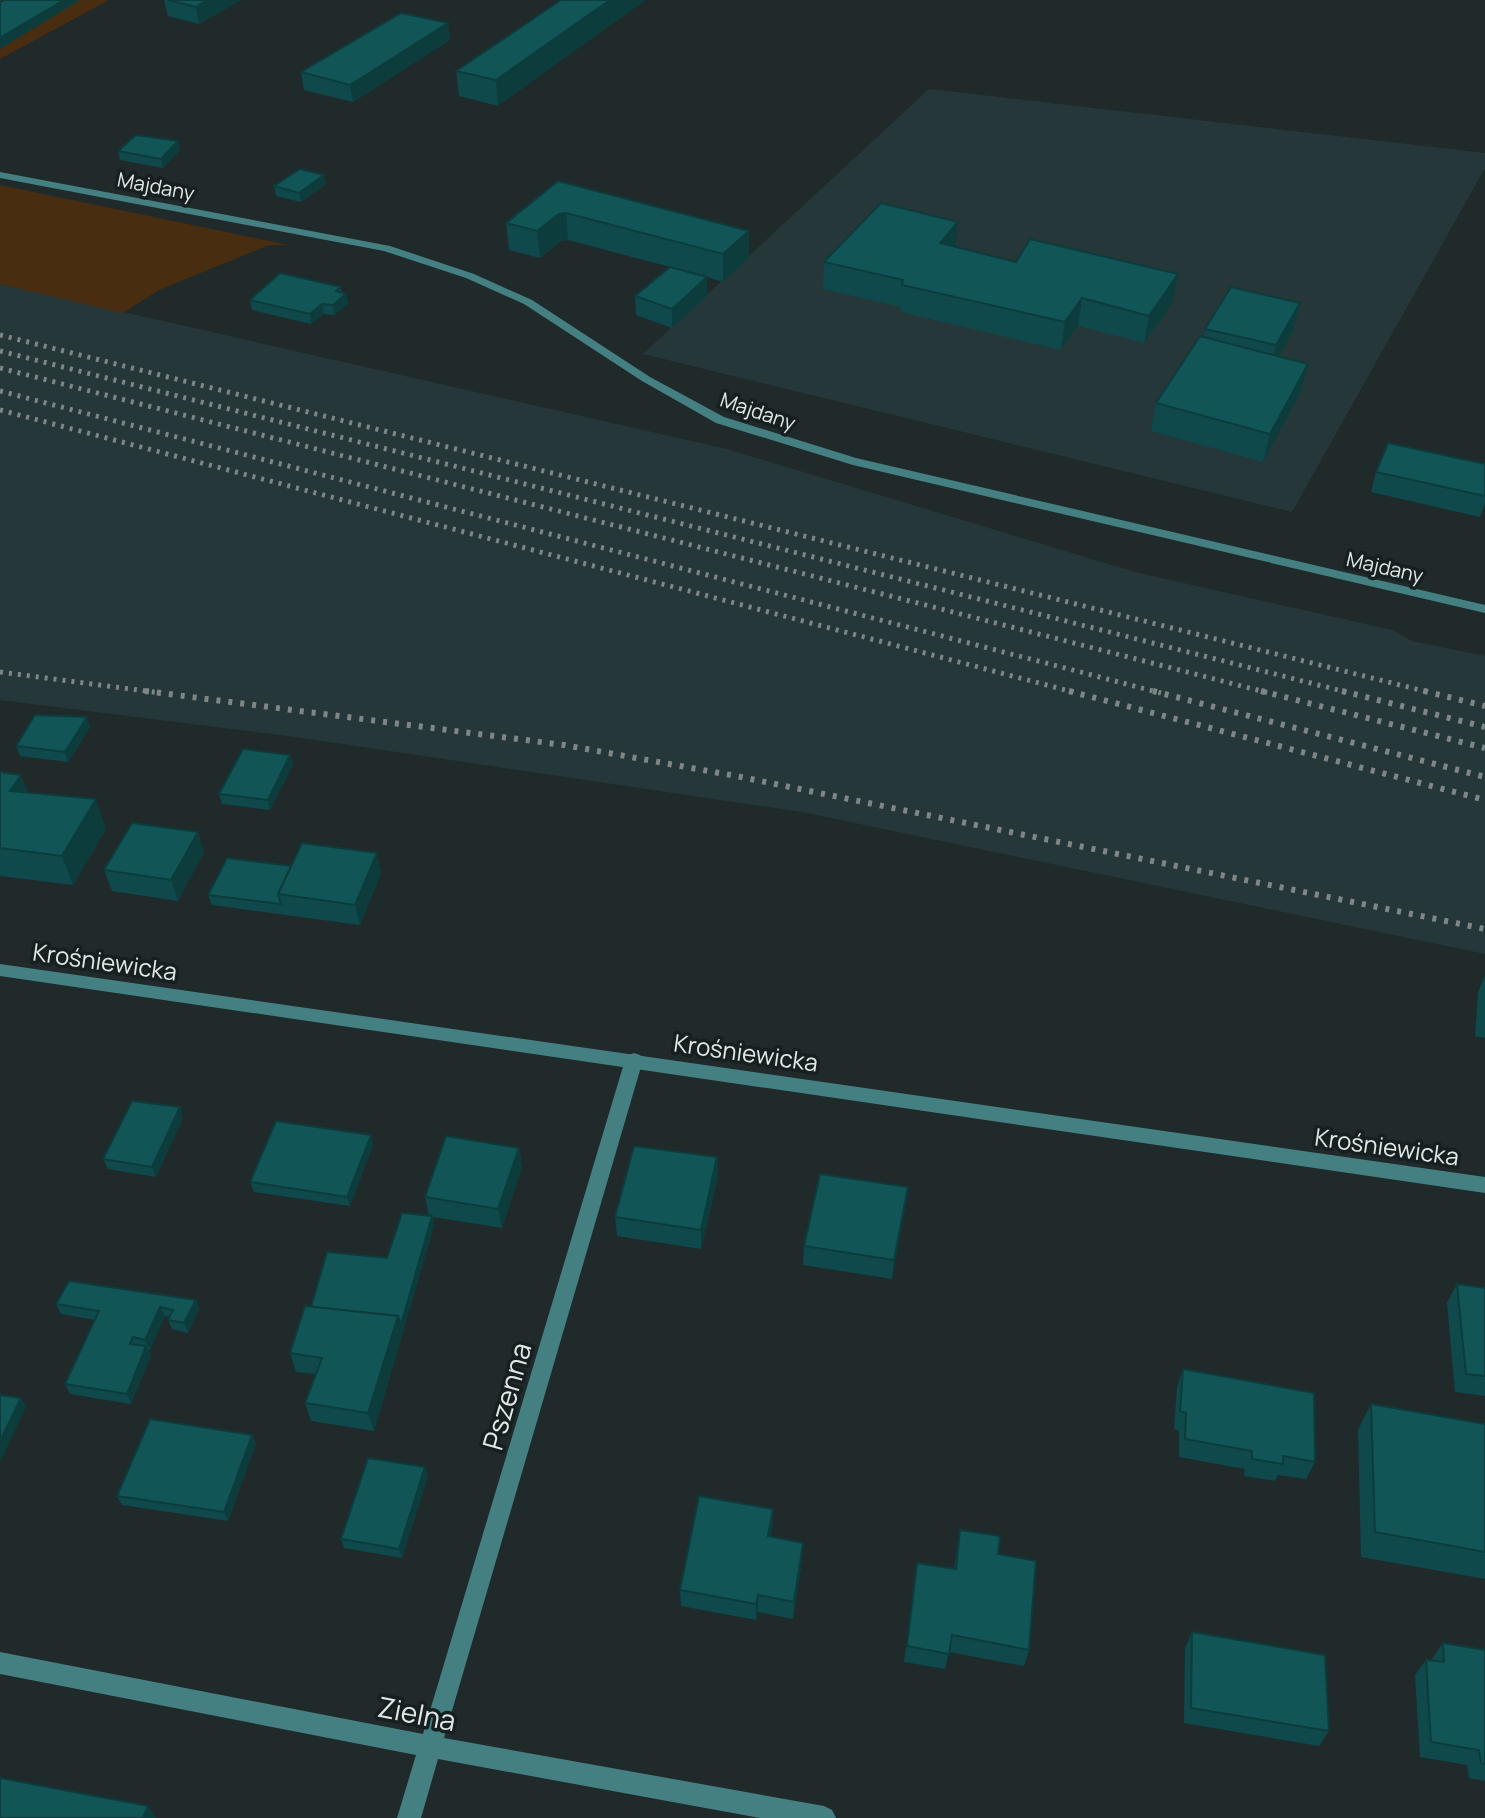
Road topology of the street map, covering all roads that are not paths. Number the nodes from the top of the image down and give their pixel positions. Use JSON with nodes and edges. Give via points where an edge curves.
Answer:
{"nodes":[{"id":1,"x":0,"y":175,"type":"edge"},
{"id":2,"x":1485,"y":609,"type":"edge"},
{"id":3,"x":0,"y":970,"type":"edge"},
{"id":4,"x":634,"y":1060,"type":"junction"},
{"id":5,"x":1485,"y":1185,"type":"edge"},
{"id":6,"x":0,"y":1663,"type":"edge"},
{"id":7,"x":432,"y":1747,"type":"junction"},
{"id":8,"x":409,"y":1818,"type":"edge"},
{"id":9,"x":824,"y":1818,"type":"edge"}],
"edges":[{"from":1,"to":2,"type":"street","name":"Majdany","via":[[386,248],[528,302],[720,420],[853,461]]},
{"from":3,"to":4,"type":"street","name":"Krośniewicka"},
{"from":4,"to":5,"type":"street","name":"Krośniewicka"},
{"from":4,"to":7,"type":"street","name":"Pszenna"},
{"from":6,"to":7,"type":"street","name":"Zielna"},
{"from":7,"to":8,"type":"street","name":"Pszenna"},
{"from":7,"to":9,"type":"street","name":"Zielna"}]}
